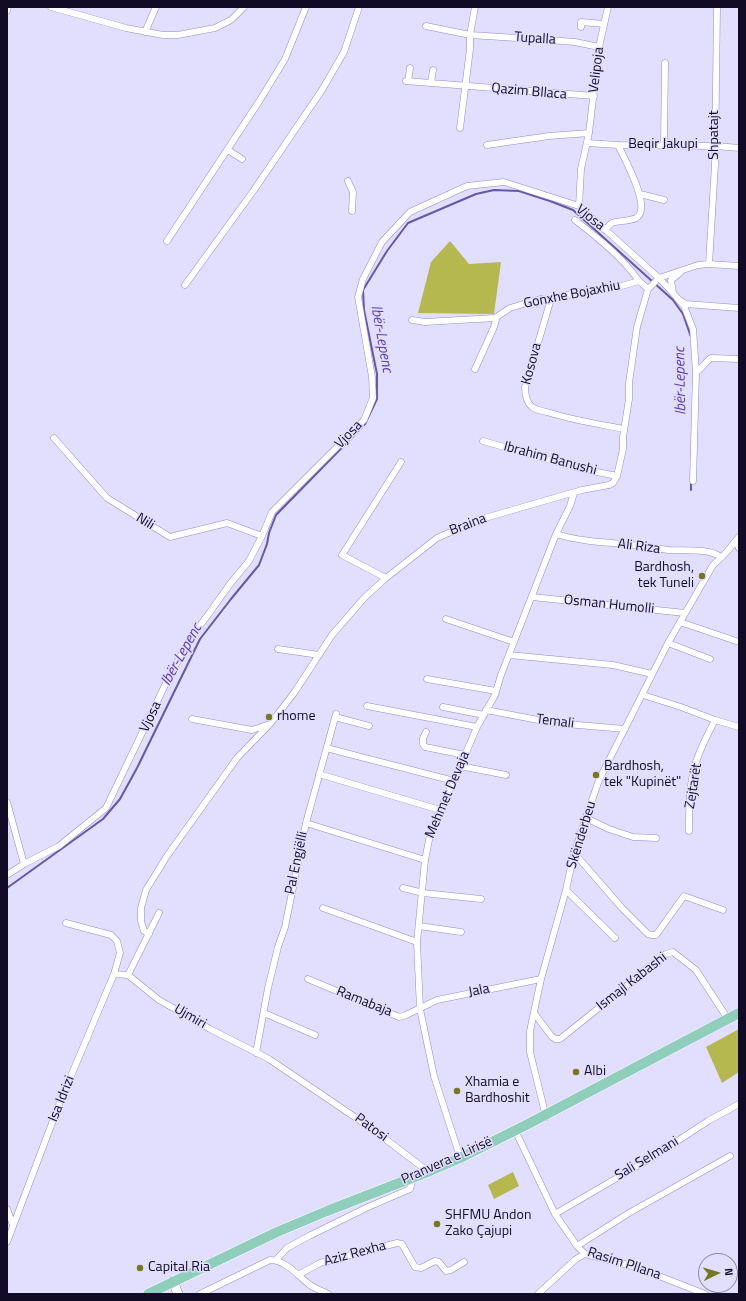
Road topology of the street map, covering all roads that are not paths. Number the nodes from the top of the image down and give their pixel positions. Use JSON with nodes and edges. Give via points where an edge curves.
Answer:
{"nodes":[{"id":1,"x":8,"y":7,"type":"edge"},
{"id":2,"x":51,"y":7,"type":"edge"},
{"id":3,"x":156,"y":7,"type":"edge"},
{"id":4,"x":244,"y":7,"type":"edge"},
{"id":5,"x":306,"y":7,"type":"edge"},
{"id":6,"x":359,"y":7,"type":"edge"},
{"id":7,"x":475,"y":7,"type":"edge"},
{"id":8,"x":608,"y":7,"type":"edge"},
{"id":9,"x":717,"y":7,"type":"edge"},
{"id":10,"x":7,"y":11,"type":"edge"},
{"id":11,"x":604,"y":24,"type":"junction"},
{"id":12,"x":426,"y":26,"type":"dead end"},
{"id":13,"x":581,"y":27,"type":"dead end"},
{"id":14,"x":145,"y":32,"type":"junction"},
{"id":15,"x":470,"y":35,"type":"junction"},
{"id":16,"x":599,"y":47,"type":"junction"},
{"id":17,"x":665,"y":63,"type":"dead end"},
{"id":18,"x":410,"y":68,"type":"dead end"},
{"id":19,"x":433,"y":70,"type":"dead end"},
{"id":20,"x":431,"y":84,"type":"junction"},
{"id":21,"x":465,"y":87,"type":"junction"},
{"id":22,"x":594,"y":96,"type":"junction"},
{"id":23,"x":460,"y":128,"type":"dead end"},
{"id":24,"x":589,"y":133,"type":"junction"},
{"id":25,"x":587,"y":142,"type":"junction"},
{"id":26,"x":487,"y":145,"type":"dead end"},
{"id":27,"x":618,"y":145,"type":"junction"},
{"id":28,"x":664,"y":145,"type":"junction"},
{"id":29,"x":716,"y":146,"type":"junction"},
{"id":30,"x":739,"y":148,"type":"edge"},
{"id":31,"x":228,"y":150,"type":"junction"},
{"id":32,"x":242,"y":159,"type":"dead end"},
{"id":33,"x":348,"y":181,"type":"dead end"},
{"id":34,"x":640,"y":194,"type":"junction"},
{"id":35,"x":664,"y":200,"type":"dead end"},
{"id":36,"x":579,"y":206,"type":"junction"},
{"id":37,"x":352,"y":211,"type":"dead end"},
{"id":38,"x":575,"y":220,"type":"dead end"},
{"id":39,"x":606,"y":230,"type":"junction"},
{"id":40,"x":168,"y":240,"type":"dead end"},
{"id":41,"x":709,"y":264,"type":"junction"},
{"id":42,"x":739,"y":266,"type":"edge"},
{"id":43,"x":683,"y":270,"type":"junction"},
{"id":44,"x":658,"y":278,"type":"junction"},
{"id":45,"x":639,"y":281,"type":"junction"},
{"id":46,"x":185,"y":285,"type":"dead end"},
{"id":47,"x":650,"y":287,"type":"junction"},
{"id":48,"x":673,"y":293,"type":"junction"},
{"id":49,"x":551,"y":299,"type":"junction"},
{"id":50,"x":679,"y":300,"type":"junction"},
{"id":51,"x":739,"y":308,"type":"edge"},
{"id":52,"x":495,"y":318,"type":"junction"},
{"id":53,"x":412,"y":320,"type":"dead end"},
{"id":54,"x":739,"y":360,"type":"edge"},
{"id":55,"x":475,"y":369,"type":"dead end"},
{"id":56,"x":696,"y":372,"type":"junction"},
{"id":57,"x":624,"y":429,"type":"junction"},
{"id":58,"x":54,"y":438,"type":"dead end"},
{"id":59,"x":483,"y":441,"type":"dead end"},
{"id":60,"x":400,"y":462,"type":"dead end"},
{"id":61,"x":617,"y":476,"type":"junction"},
{"id":62,"x":694,"y":481,"type":"dead end"},
{"id":63,"x":574,"y":493,"type":"junction"},
{"id":64,"x":556,"y":534,"type":"junction"},
{"id":65,"x":262,"y":536,"type":"junction"},
{"id":66,"x":736,"y":540,"type":"edge"},
{"id":67,"x":739,"y":548,"type":"edge"},
{"id":68,"x":722,"y":556,"type":"junction"},
{"id":69,"x":386,"y":578,"type":"junction"},
{"id":70,"x":532,"y":597,"type":"junction"},
{"id":71,"x":685,"y":613,"type":"junction"},
{"id":72,"x":446,"y":619,"type":"dead end"},
{"id":73,"x":680,"y":622,"type":"junction"},
{"id":74,"x":514,"y":642,"type":"junction"},
{"id":75,"x":668,"y":642,"type":"junction"},
{"id":76,"x":739,"y":642,"type":"edge"},
{"id":77,"x":278,"y":649,"type":"dead end"},
{"id":78,"x":319,"y":655,"type":"junction"},
{"id":79,"x":509,"y":655,"type":"junction"},
{"id":80,"x":710,"y":659,"type":"dead end"},
{"id":81,"x":652,"y":674,"type":"junction"},
{"id":82,"x":427,"y":679,"type":"dead end"},
{"id":83,"x":496,"y":691,"type":"junction"},
{"id":84,"x":643,"y":695,"type":"junction"},
{"id":85,"x":367,"y":706,"type":"dead end"},
{"id":86,"x":443,"y":707,"type":"dead end"},
{"id":87,"x":485,"y":712,"type":"junction"},
{"id":88,"x":192,"y":719,"type":"dead end"},
{"id":89,"x":715,"y":720,"type":"junction"},
{"id":90,"x":270,"y":724,"type":"junction"},
{"id":91,"x":370,"y":726,"type":"dead end"},
{"id":92,"x":739,"y":727,"type":"edge"},
{"id":93,"x":477,"y":728,"type":"junction"},
{"id":94,"x":625,"y":729,"type":"junction"},
{"id":95,"x":426,"y":732,"type":"dead end"},
{"id":96,"x":330,"y":749,"type":"dead end"},
{"id":97,"x":465,"y":755,"type":"junction"},
{"id":98,"x":460,"y":766,"type":"junction"},
{"id":99,"x":319,"y":774,"type":"junction"},
{"id":100,"x":506,"y":775,"type":"dead end"},
{"id":101,"x":454,"y":781,"type":"junction"},
{"id":102,"x":7,"y":802,"type":"edge"},
{"id":103,"x":440,"y":810,"type":"junction"},
{"id":104,"x":586,"y":818,"type":"junction"},
{"id":105,"x":306,"y":823,"type":"junction"},
{"id":106,"x":689,"y":831,"type":"dead end"},
{"id":107,"x":656,"y":838,"type":"dead end"},
{"id":108,"x":574,"y":854,"type":"junction"},
{"id":109,"x":425,"y":860,"type":"junction"},
{"id":110,"x":24,"y":864,"type":"junction"},
{"id":111,"x":7,"y":875,"type":"edge"},
{"id":112,"x":403,"y":888,"type":"dead end"},
{"id":113,"x":566,"y":890,"type":"junction"},
{"id":114,"x":423,"y":893,"type":"junction"},
{"id":115,"x":481,"y":899,"type":"dead end"},
{"id":116,"x":323,"y":908,"type":"dead end"},
{"id":117,"x":723,"y":910,"type":"dead end"},
{"id":118,"x":159,"y":913,"type":"dead end"},
{"id":119,"x":66,"y":923,"type":"dead end"},
{"id":120,"x":419,"y":926,"type":"junction"},
{"id":121,"x":461,"y":932,"type":"dead end"},
{"id":122,"x":149,"y":934,"type":"junction"},
{"id":123,"x":615,"y":938,"type":"dead end"},
{"id":124,"x":417,"y":942,"type":"junction"},
{"id":125,"x":114,"y":974,"type":"junction"},
{"id":126,"x":128,"y":975,"type":"junction"},
{"id":127,"x":308,"y":979,"type":"dead end"},
{"id":128,"x":541,"y":979,"type":"junction"},
{"id":129,"x":420,"y":1009,"type":"junction"},
{"id":130,"x":264,"y":1013,"type":"junction"},
{"id":131,"x":534,"y":1013,"type":"junction"},
{"id":132,"x":724,"y":1013,"type":"dead end"},
{"id":133,"x":739,"y":1013,"type":"edge"},
{"id":134,"x":739,"y":1021,"type":"edge"},
{"id":135,"x":314,"y":1035,"type":"dead end"},
{"id":136,"x":256,"y":1053,"type":"junction"},
{"id":137,"x":739,"y":1104,"type":"edge"},
{"id":138,"x":545,"y":1116,"type":"junction"},
{"id":139,"x":515,"y":1132,"type":"junction"},
{"id":140,"x":730,"y":1156,"type":"dead end"},
{"id":141,"x":461,"y":1159,"type":"junction"},
{"id":142,"x":430,"y":1173,"type":"junction"},
{"id":143,"x":412,"y":1181,"type":"junction"},
{"id":144,"x":7,"y":1209,"type":"edge"},
{"id":145,"x":555,"y":1214,"type":"junction"},
{"id":146,"x":13,"y":1225,"type":"junction"},
{"id":147,"x":7,"y":1242,"type":"edge"},
{"id":148,"x":577,"y":1246,"type":"junction"},
{"id":149,"x":585,"y":1254,"type":"junction"},
{"id":150,"x":276,"y":1260,"type":"junction"},
{"id":151,"x":464,"y":1262,"type":"dead end"},
{"id":152,"x":298,"y":1274,"type":"junction"},
{"id":153,"x":175,"y":1287,"type":"edge"},
{"id":154,"x":148,"y":1294,"type":"edge"},
{"id":155,"x":155,"y":1294,"type":"edge"},
{"id":156,"x":200,"y":1294,"type":"edge"},
{"id":157,"x":328,"y":1294,"type":"edge"},
{"id":158,"x":538,"y":1294,"type":"edge"},
{"id":159,"x":705,"y":1294,"type":"edge"}],
"edges":[{"from":1,"to":10,"type":"street"},
{"from":2,"to":14,"type":"street"},
{"from":3,"to":14,"type":"street"},
{"from":4,"to":14,"type":"street","via":[[231,20],[215,28],[178,35]]},
{"from":5,"to":31,"type":"street","via":[[285,59]]},
{"from":6,"to":46,"type":"street","via":[[344,52],[322,90]]},
{"from":7,"to":15,"type":"street"},
{"from":8,"to":11,"type":"street","name":"Velipoja"},
{"from":9,"to":29,"type":"street","name":"Shpatajt"},
{"from":11,"to":13,"type":"street","via":[[581,22]]},
{"from":11,"to":16,"type":"street","name":"Velipoja"},
{"from":12,"to":15,"type":"street"},
{"from":15,"to":16,"type":"street","name":"Tupalla","via":[[575,42]]},
{"from":15,"to":21,"type":"street"},
{"from":16,"to":22,"type":"street","name":"Velipoja"},
{"from":17,"to":28,"type":"street"},
{"from":18,"to":20,"type":"street","name":"Qazim Bllaca","via":[[407,81]]},
{"from":19,"to":20,"type":"street"},
{"from":20,"to":21,"type":"street","name":"Qazim Bllaca"},
{"from":21,"to":22,"type":"street","name":"Qazim Bllaca"},
{"from":21,"to":23,"type":"street"},
{"from":22,"to":24,"type":"street","name":"Velipoja"},
{"from":24,"to":25,"type":"street","name":"Velipoja"},
{"from":24,"to":26,"type":"street","via":[[571,133]]},
{"from":25,"to":27,"type":"street","name":"Beqir Jakupi"},
{"from":25,"to":36,"type":"street","name":"Velipoja","via":[[581,169]]},
{"from":27,"to":28,"type":"street","name":"Beqir Jakupi"},
{"from":27,"to":34,"type":"street"},
{"from":28,"to":29,"type":"street","name":"Beqir Jakupi"},
{"from":29,"to":30,"type":"street","name":"Beqir Jakupi"},
{"from":29,"to":41,"type":"street","name":"Shpatajt"},
{"from":31,"to":32,"type":"street"},
{"from":31,"to":40,"type":"street"},
{"from":33,"to":37,"type":"street","via":[[353,192]]},
{"from":34,"to":35,"type":"street"},
{"from":34,"to":39,"type":"street","via":[[641,215],[632,220],[611,224]]},
{"from":36,"to":39,"type":"street","name":"Vjosa"},
{"from":36,"to":65,"type":"street","name":"Vjosa","via":[[504,182],[467,186],[410,212],[382,242],[363,279],[358,297],[372,377],[373,398],[364,420],[272,512]]},
{"from":38,"to":45,"type":"street","name":"Gonxhe Bojaxhiu","via":[[631,270]]},
{"from":39,"to":44,"type":"street","name":"Vjosa"},
{"from":41,"to":42,"type":"street"},
{"from":41,"to":43,"type":"street"},
{"from":43,"to":44,"type":"street"},
{"from":43,"to":48,"type":"street","via":[[672,280]]},
{"from":44,"to":47,"type":"street"},
{"from":44,"to":48,"type":"street","name":"Vjosa"},
{"from":45,"to":47,"type":"street","name":"Gonxhe Bojaxhiu"},
{"from":45,"to":49,"type":"street","name":"Gonxhe Bojaxhiu"},
{"from":47,"to":57,"type":"street","via":[[637,327]]},
{"from":48,"to":50,"type":"street","name":"Vjosa"},
{"from":49,"to":52,"type":"street","name":"Gonxhe Bojaxhiu","via":[[523,303]]},
{"from":49,"to":57,"type":"street","name":"Kosova","via":[[525,386],[528,402],[538,410],[562,418]]},
{"from":50,"to":51,"type":"street","via":[[686,304]]},
{"from":50,"to":56,"type":"street","name":"Vjosa","via":[[693,329]]},
{"from":52,"to":53,"type":"street","name":"Gonxhe Bojaxhiu","via":[[425,322]]},
{"from":52,"to":55,"type":"street","via":[[494,327]]},
{"from":54,"to":56,"type":"street","via":[[711,358]]},
{"from":56,"to":62,"type":"street","name":"Vjosa"},
{"from":57,"to":61,"type":"street"},
{"from":58,"to":65,"type":"street","name":"Nili","via":[[107,498],[170,537],[227,523]]},
{"from":59,"to":61,"type":"street","name":"Ibrahim Banushi","via":[[582,470]]},
{"from":60,"to":69,"type":"street","via":[[342,555]]},
{"from":61,"to":63,"type":"street","name":"Braina","via":[[610,485]]},
{"from":63,"to":64,"type":"street","name":"Mehmet Devaja"},
{"from":63,"to":69,"type":"street","name":"Braina","via":[[478,520],[437,538]]},
{"from":64,"to":68,"type":"street","name":"Ali Riza","via":[[572,539],[710,552]]},
{"from":64,"to":70,"type":"street","name":"Mehmet Devaja"},
{"from":65,"to":110,"type":"street","name":"Vjosa","via":[[250,561],[230,584],[187,644],[106,808],[59,846]]},
{"from":66,"to":67,"type":"street"},
{"from":66,"to":68,"type":"street","name":"Skënderbeu"},
{"from":68,"to":71,"type":"street","name":"Skënderbeu","via":[[713,565]]},
{"from":69,"to":78,"type":"street","name":"Braina","via":[[365,596],[332,635]]},
{"from":70,"to":71,"type":"street","name":"Osman Humolli"},
{"from":70,"to":74,"type":"street","name":"Mehmet Devaja"},
{"from":71,"to":73,"type":"street","name":"Skënderbeu"},
{"from":72,"to":74,"type":"street"},
{"from":73,"to":75,"type":"street","name":"Skënderbeu"},
{"from":73,"to":76,"type":"street"},
{"from":74,"to":79,"type":"street","name":"Mehmet Devaja"},
{"from":75,"to":80,"type":"street"},
{"from":75,"to":81,"type":"street","name":"Skënderbeu"},
{"from":77,"to":78,"type":"street"},
{"from":78,"to":90,"type":"street","name":"Braina"},
{"from":79,"to":81,"type":"street","via":[[613,665]]},
{"from":79,"to":83,"type":"street","name":"Mehmet Devaja"},
{"from":81,"to":84,"type":"street","name":"Skënderbeu"},
{"from":82,"to":83,"type":"street"},
{"from":83,"to":87,"type":"street","name":"Mehmet Devaja"},
{"from":84,"to":89,"type":"street"},
{"from":84,"to":94,"type":"street","name":"Skënderbeu"},
{"from":85,"to":93,"type":"street"},
{"from":86,"to":87,"type":"street","name":"Temali"},
{"from":87,"to":93,"type":"street","name":"Mehmet Devaja"},
{"from":87,"to":94,"type":"street","name":"Temali","via":[[554,724]]},
{"from":88,"to":90,"type":"street","via":[[252,730]]},
{"from":89,"to":92,"type":"street"},
{"from":89,"to":106,"type":"street","name":"Zejtarët","via":[[694,769]]},
{"from":90,"to":122,"type":"street","name":"Braina","via":[[237,758],[167,856],[146,890],[141,908],[141,921],[144,932]]},
{"from":91,"to":99,"type":"street","name":"Pal Engjëlli","via":[[335,716]]},
{"from":93,"to":97,"type":"street","name":"Mehmet Devaja"},
{"from":94,"to":104,"type":"street","name":"Skënderbeu","via":[[599,780]]},
{"from":95,"to":97,"type":"street","via":[[423,744],[426,747]]},
{"from":96,"to":101,"type":"street"},
{"from":97,"to":98,"type":"street","name":"Mehmet Devaja"},
{"from":98,"to":100,"type":"street"},
{"from":98,"to":101,"type":"street","name":"Mehmet Devaja"},
{"from":99,"to":103,"type":"street"},
{"from":99,"to":105,"type":"street","name":"Pal Engjëlli"},
{"from":101,"to":103,"type":"street","name":"Mehmet Devaja"},
{"from":102,"to":110,"type":"street"},
{"from":103,"to":109,"type":"street","name":"Mehmet Devaja","via":[[430,835]]},
{"from":104,"to":107,"type":"street","via":[[632,837]]},
{"from":104,"to":108,"type":"street","name":"Skënderbeu"},
{"from":105,"to":109,"type":"street"},
{"from":105,"to":130,"type":"street","name":"Pal Engjëlli"},
{"from":108,"to":113,"type":"street","name":"Skënderbeu"},
{"from":108,"to":117,"type":"street","via":[[648,934],[656,935],[684,896]]},
{"from":109,"to":114,"type":"street","name":"Mehmet Devaja"},
{"from":110,"to":111,"type":"street","name":"Vjosa"},
{"from":112,"to":114,"type":"street"},
{"from":113,"to":123,"type":"street"},
{"from":113,"to":128,"type":"street","name":"Skënderbeu"},
{"from":114,"to":115,"type":"street"},
{"from":114,"to":120,"type":"street","name":"Mehmet Devaja"},
{"from":116,"to":124,"type":"street"},
{"from":118,"to":122,"type":"street"},
{"from":119,"to":125,"type":"street","via":[[111,935],[117,941],[120,953]]},
{"from":120,"to":121,"type":"street"},
{"from":120,"to":124,"type":"street","name":"Mehmet Devaja"},
{"from":122,"to":126,"type":"street"},
{"from":124,"to":129,"type":"street","name":"Mehmet Devaja"},
{"from":125,"to":126,"type":"street"},
{"from":125,"to":146,"type":"street","name":"Isa Idrizi","via":[[60,1102]]},
{"from":126,"to":136,"type":"street","name":"Ujmiri","via":[[160,1000]]},
{"from":127,"to":129,"type":"street","name":"Ramabaja","via":[[399,1017]]},
{"from":128,"to":129,"type":"street","name":"Jala","via":[[437,1000]]},
{"from":128,"to":131,"type":"street","name":"Skënderbeu"},
{"from":129,"to":141,"type":"street","name":"Mehmet Devaja","via":[[434,1076]]},
{"from":130,"to":135,"type":"street"},
{"from":130,"to":136,"type":"street","name":"Pal Engjëlli"},
{"from":131,"to":132,"type":"street","name":"Ismajl Kabashi","via":[[552,1037],[560,1039],[666,954],[673,952],[696,970]]},
{"from":131,"to":138,"type":"street","name":"Skënderbeu","via":[[530,1031],[530,1052]]},
{"from":133,"to":138,"type":"main road","name":"Pranvera e Lirisë"},
{"from":134,"to":138,"type":"main road","name":"Pranvera e Lirisë"},
{"from":136,"to":142,"type":"street","name":"Patosi","via":[[269,1059],[371,1128]]},
{"from":137,"to":145,"type":"street","name":"Sali Selmani"},
{"from":138,"to":139,"type":"main road","name":"Pranvera e Lirisë"},
{"from":139,"to":141,"type":"main road","name":"Pranvera e Lirisë"},
{"from":139,"to":145,"type":"street","name":"Rasim Pllana"},
{"from":140,"to":148,"type":"street","via":[[629,1213]]},
{"from":141,"to":142,"type":"main road","name":"Pranvera e Lirisë"},
{"from":142,"to":143,"type":"main road","name":"Pranvera e Lirisë"},
{"from":142,"to":153,"type":"main road","name":"Pranvera e Lirisë","via":[[308,1219]]},
{"from":143,"to":150,"type":"street","via":[[410,1190],[309,1236],[287,1248]]},
{"from":143,"to":153,"type":"main road","name":"Pranvera e Lirisë","via":[[274,1238]]},
{"from":144,"to":146,"type":"street"},
{"from":145,"to":148,"type":"street","name":"Rasim Pllana"},
{"from":146,"to":147,"type":"street","name":"Isa Idrizi"},
{"from":148,"to":149,"type":"street","name":"Rasim Pllana"},
{"from":149,"to":158,"type":"street","via":[[576,1259]]},
{"from":149,"to":159,"type":"street","name":"Rasim Pllana","via":[[636,1267]]},
{"from":150,"to":152,"type":"street"},
{"from":150,"to":156,"type":"street","via":[[253,1267]]},
{"from":151,"to":152,"type":"street","name":"Aziz Rexha","via":[[446,1271],[435,1261],[421,1268],[415,1267],[402,1244],[397,1243],[320,1263]]},
{"from":152,"to":157,"type":"street"},
{"from":153,"to":154,"type":"main road","name":"Pranvera e Lirisë"},
{"from":153,"to":155,"type":"main road","name":"Pranvera e Lirisë"}]}
